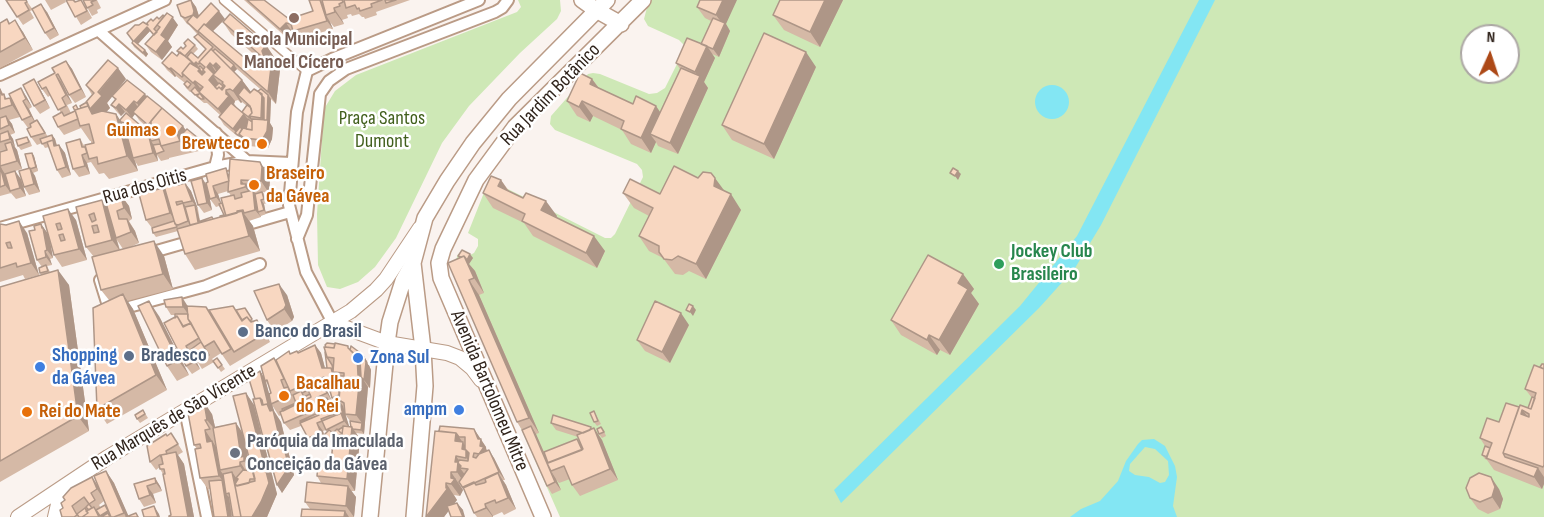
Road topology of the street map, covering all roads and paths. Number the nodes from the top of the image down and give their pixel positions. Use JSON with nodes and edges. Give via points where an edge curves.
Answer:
{"nodes":[{"id":1,"x":165,"y":0,"type":"edge"},
{"id":2,"x":224,"y":0,"type":"edge"},
{"id":3,"x":479,"y":0,"type":"edge"},
{"id":4,"x":508,"y":0,"type":"edge"},
{"id":5,"x":582,"y":0,"type":"edge"},
{"id":6,"x":643,"y":0,"type":"edge"},
{"id":7,"x":602,"y":5,"type":"edge"},
{"id":8,"x":621,"y":24,"type":"junction"},
{"id":9,"x":99,"y":32,"type":"junction"},
{"id":10,"x":307,"y":71,"type":"junction"},
{"id":11,"x":0,"y":75,"type":"edge"},
{"id":12,"x":216,"y":133,"type":"junction"},
{"id":13,"x":247,"y":161,"type":"junction"},
{"id":14,"x":291,"y":163,"type":"junction"},
{"id":15,"x":215,"y":167,"type":"junction"},
{"id":16,"x":290,"y":212,"type":"junction"},
{"id":17,"x":425,"y":218,"type":"junction"},
{"id":18,"x":0,"y":228,"type":"edge"},
{"id":19,"x":230,"y":230,"type":"edge"},
{"id":20,"x":207,"y":237,"type":"edge"},
{"id":21,"x":297,"y":239,"type":"junction"},
{"id":22,"x":138,"y":257,"type":"edge"},
{"id":23,"x":412,"y":263,"type":"junction"},
{"id":24,"x":439,"y":263,"type":"joint"},
{"id":25,"x":260,"y":264,"type":"dead end"},
{"id":26,"x":100,"y":268,"type":"edge"},
{"id":27,"x":333,"y":323,"type":"junction"},
{"id":28,"x":387,"y":343,"type":"junction"},
{"id":29,"x":423,"y":349,"type":"junction"},
{"id":30,"x":490,"y":393,"type":"junction"},
{"id":31,"x":185,"y":410,"type":"junction"},
{"id":32,"x":76,"y":479,"type":"junction"},
{"id":33,"x":18,"y":517,"type":"edge"},
{"id":34,"x":55,"y":517,"type":"edge"},
{"id":35,"x":207,"y":517,"type":"edge"},
{"id":36,"x":370,"y":517,"type":"edge"},
{"id":37,"x":414,"y":517,"type":"edge"},
{"id":38,"x":543,"y":517,"type":"edge"}],
"edges":[{"from":1,"to":9,"type":"street"},
{"from":2,"to":10,"type":"street"},
{"from":3,"to":10,"type":"street"},
{"from":4,"to":21,"type":"street","via":[[495,12],[346,69],[329,81],[320,94],[307,215]]},
{"from":5,"to":7,"type":"main road"},
{"from":6,"to":8,"type":"main road","name":"Rua Jardim Botânico"},
{"from":7,"to":8,"type":"main road"},
{"from":7,"to":17,"type":"main road","name":"Rua Jardim Botânico","via":[[487,126]]},
{"from":8,"to":24,"type":"main road","name":"Rua Jardim Botânico","via":[[515,127],[492,157],[476,180]]},
{"from":9,"to":11,"type":"street"},
{"from":9,"to":12,"type":"street"},
{"from":10,"to":14,"type":"street"},
{"from":12,"to":13,"type":"street"},
{"from":12,"to":15,"type":"street"},
{"from":13,"to":14,"type":"street","name":"Rua dos Oitis"},
{"from":13,"to":15,"type":"street","name":"Rua dos Oitis"},
{"from":14,"to":16,"type":"street"},
{"from":15,"to":18,"type":"street","name":"Rua dos Oitis"},
{"from":16,"to":19,"type":"street"},
{"from":16,"to":21,"type":"street"},
{"from":17,"to":23,"type":"main road","name":"Rua Jardim Botânico"},
{"from":17,"to":27,"type":"street","via":[[396,266],[376,290]]},
{"from":20,"to":22,"type":"street"},
{"from":21,"to":27,"type":"street","via":[[306,272]]},
{"from":23,"to":28,"type":"main road","name":"Rua Jardim Botânico","via":[[398,294]]},
{"from":23,"to":29,"type":"main road"},
{"from":24,"to":30,"type":"main road","name":"Avenida Bartolomeu Mitre","via":[[441,278]]},
{"from":25,"to":26,"type":"street","via":[[206,286],[114,311],[109,309],[98,275]]},
{"from":27,"to":28,"type":"street"},
{"from":27,"to":31,"type":"street","name":"Rua Marquês de São Vicente"},
{"from":28,"to":29,"type":"street"},
{"from":28,"to":36,"type":"main road","name":"Rua Jardim Botânico"},
{"from":29,"to":30,"type":"street","via":[[460,358]]},
{"from":29,"to":37,"type":"main road","via":[[424,415]]},
{"from":30,"to":38,"type":"main road","name":"Avenida Bartolomeu Mitre"},
{"from":31,"to":32,"type":"street","name":"Rua Marquês de São Vicente"},
{"from":31,"to":35,"type":"street"},
{"from":32,"to":33,"type":"street","name":"Rua Marquês de São Vicente"},
{"from":32,"to":34,"type":"street","via":[[64,492]]}]}
